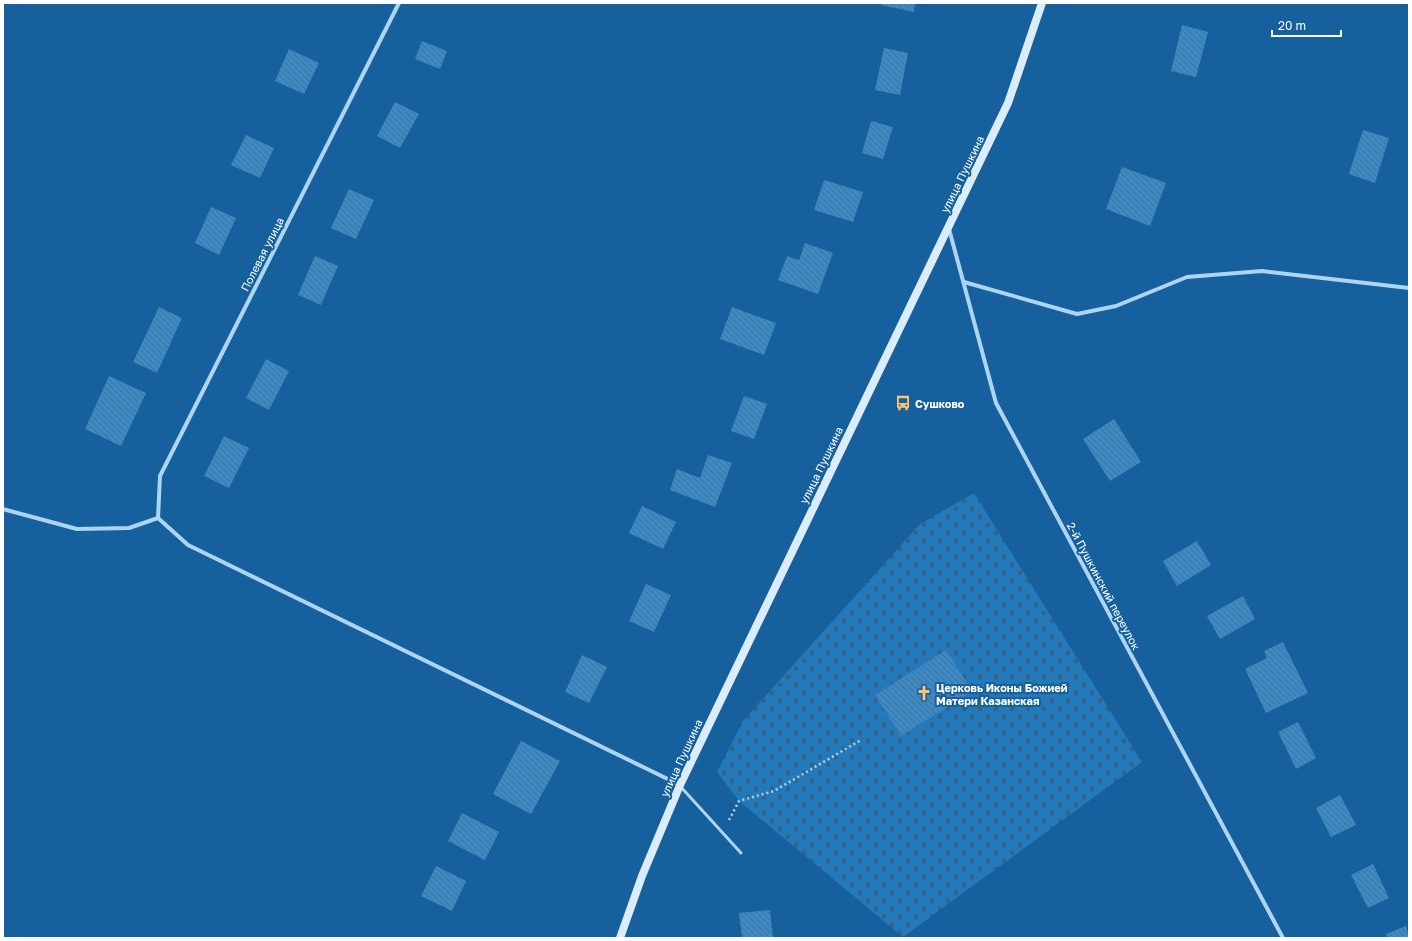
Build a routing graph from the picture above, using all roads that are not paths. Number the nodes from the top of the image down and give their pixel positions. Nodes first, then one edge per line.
1 (399, 3) edge
2 (1042, 3) edge
3 (948, 226) junction
4 (964, 282) junction
5 (1409, 288) edge
6 (3, 509) edge
7 (158, 518) junction
8 (680, 785) junction
9 (741, 853) dead end
10 (620, 938) edge
11 (1283, 938) edge

1 - 7 street, Полевая улица
2 - 3 main road, улица Пушкина
3 - 4 street, 2-й Пушкинский переулок
3 - 8 main road, улица Пушкина
4 - 5 street
4 - 11 street, 2-й Пушкинский переулок
6 - 7 street
7 - 8 street
8 - 9 lane
8 - 10 main road, улица Пушкина

